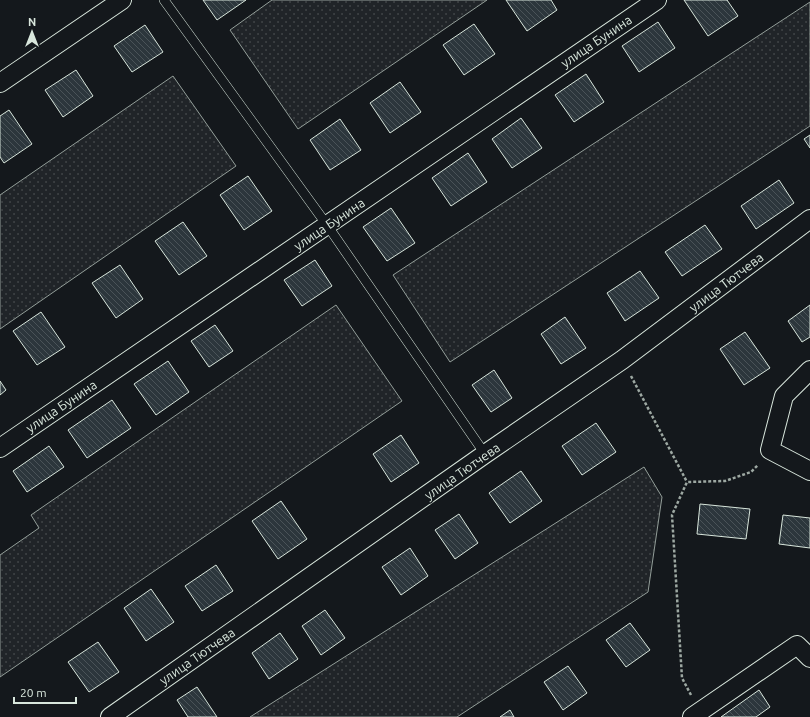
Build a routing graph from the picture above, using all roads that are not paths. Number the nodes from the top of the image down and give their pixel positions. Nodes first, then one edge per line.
1 (122, 0) edge
2 (164, 0) edge
3 (657, 0) edge
4 (0, 83) edge
5 (810, 219) edge
6 (327, 225) junction
7 (810, 370) edge
8 (0, 448) edge
9 (485, 454) junction
10 (810, 471) edge
11 (810, 658) edge
12 (696, 714) edge
13 (110, 717) edge

1 - 4 street
2 - 6 lane
3 - 6 street, улица Бунина
5 - 9 street, улица Тютчева
6 - 8 street, улица Бунина
6 - 9 lane
7 - 10 street
9 - 13 street, улица Тютчева
11 - 12 street

